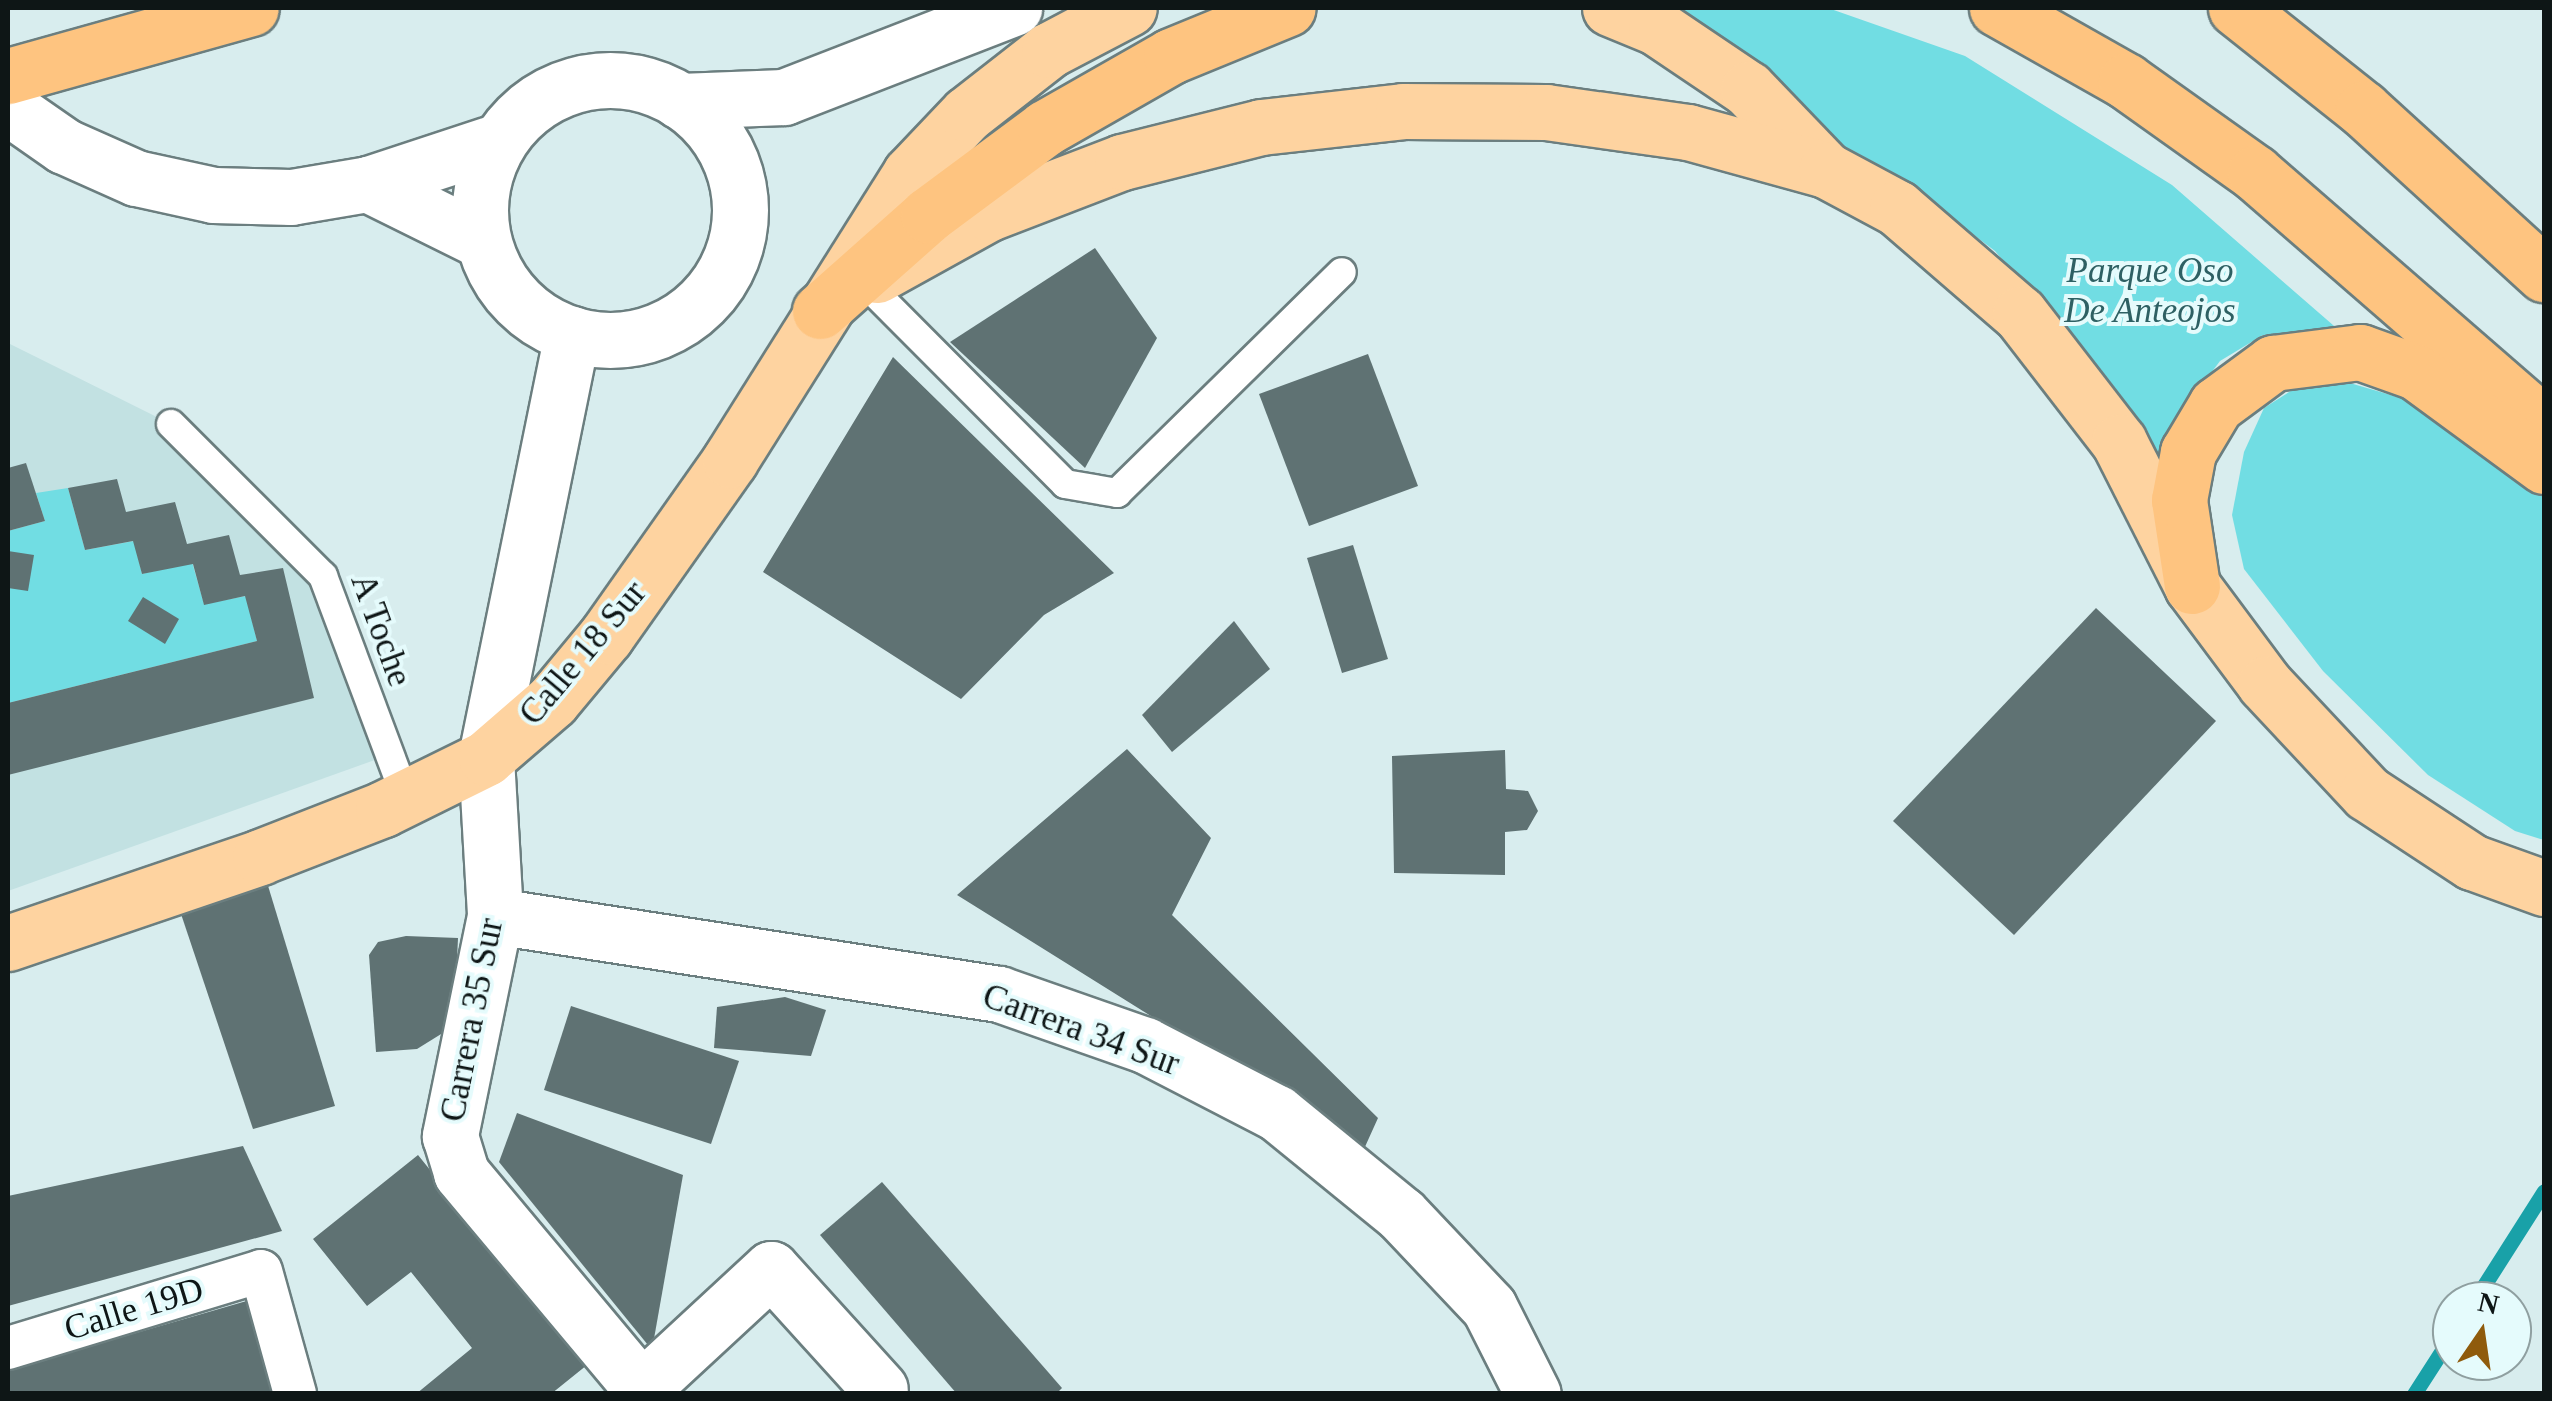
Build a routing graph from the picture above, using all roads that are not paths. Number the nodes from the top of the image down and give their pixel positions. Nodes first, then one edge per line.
1 (251, 8) edge
2 (1014, 8) edge
3 (1048, 8) edge
4 (1129, 8) edge
5 (1288, 8) edge
6 (1610, 8) edge
7 (1955, 8) edge
8 (1997, 8) edge
9 (2236, 8) edge
10 (2064, 43) junction
11 (8, 76) edge
12 (784, 97) junction
13 (680, 100) junction
14 (8, 108) edge
15 (967, 114) junction
16 (499, 141) junction
17 (1826, 170) junction
18 (368, 184) junction
19 (740, 192) junction
20 (483, 242) junction
21 (1342, 272) dead end
22 (2544, 274) edge
23 (842, 296) junction
24 (572, 334) junction
25 (172, 424) dead end
26 (2544, 424) edge
27 (2544, 466) edge
28 (2192, 586) junction
29 (486, 758) junction
30 (406, 798) junction
31 (2544, 888) edge
32 (495, 916) junction
33 (8, 943) edge
34 (8, 1348) edge
35 (880, 1389) dead end
36 (641, 1392) edge
37 (295, 1394) edge
38 (1532, 1394) edge

1 - 11 highway
2 - 12 street
3 - 15 street
4 - 15 main road, Calle 18 Sur
5 - 23 highway
6 - 17 main road
7 - 10 highway
8 - 10 highway
9 - 22 highway
10 - 26 highway
12 - 13 street
12 - 19 street
13 - 16 street
13 - 19 street
14 - 18 street
15 - 23 main road, Calle 18 Sur
16 - 18 street
16 - 20 street
17 - 23 main road
17 - 28 main road
18 - 20 street
19 - 24 street
20 - 24 street
21 - 23 lane
23 - 29 main road, Calle 18 Sur
24 - 29 street, Carrera 35 Sur
25 - 30 lane, A Toche
27 - 28 highway
28 - 31 main road
29 - 30 main road, Calle 18 Sur
29 - 32 street, Carrera 35 Sur
30 - 33 main road, Calle 18 Sur
32 - 36 street, Carrera 35 Sur
32 - 38 street, Carrera 34 Sur
34 - 37 street, Calle 19D
35 - 36 street

